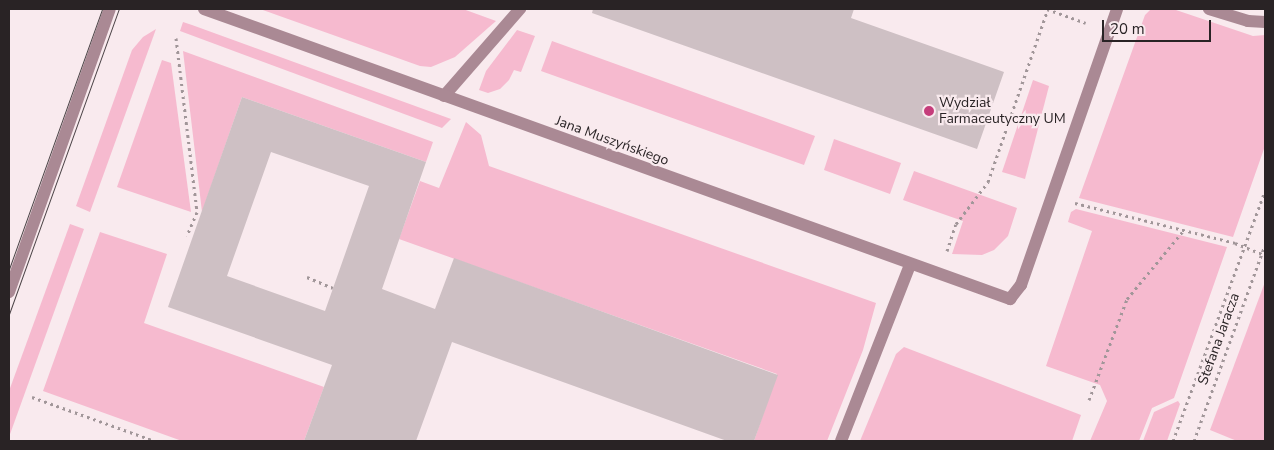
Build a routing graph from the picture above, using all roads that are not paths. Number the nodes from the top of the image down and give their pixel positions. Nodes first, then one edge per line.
1 (110, 9) edge
2 (204, 9) edge
3 (520, 9) edge
4 (1117, 9) edge
5 (1209, 9) edge
6 (1265, 22) edge
7 (444, 96) junction
8 (910, 265) junction
9 (9, 292) edge
10 (840, 441) edge

1 - 9 street
2 - 7 street, Jana Muszyńskiego
3 - 7 street
4 - 8 street, Jana Muszyńskiego
5 - 6 street
7 - 8 street, Jana Muszyńskiego
8 - 10 street

